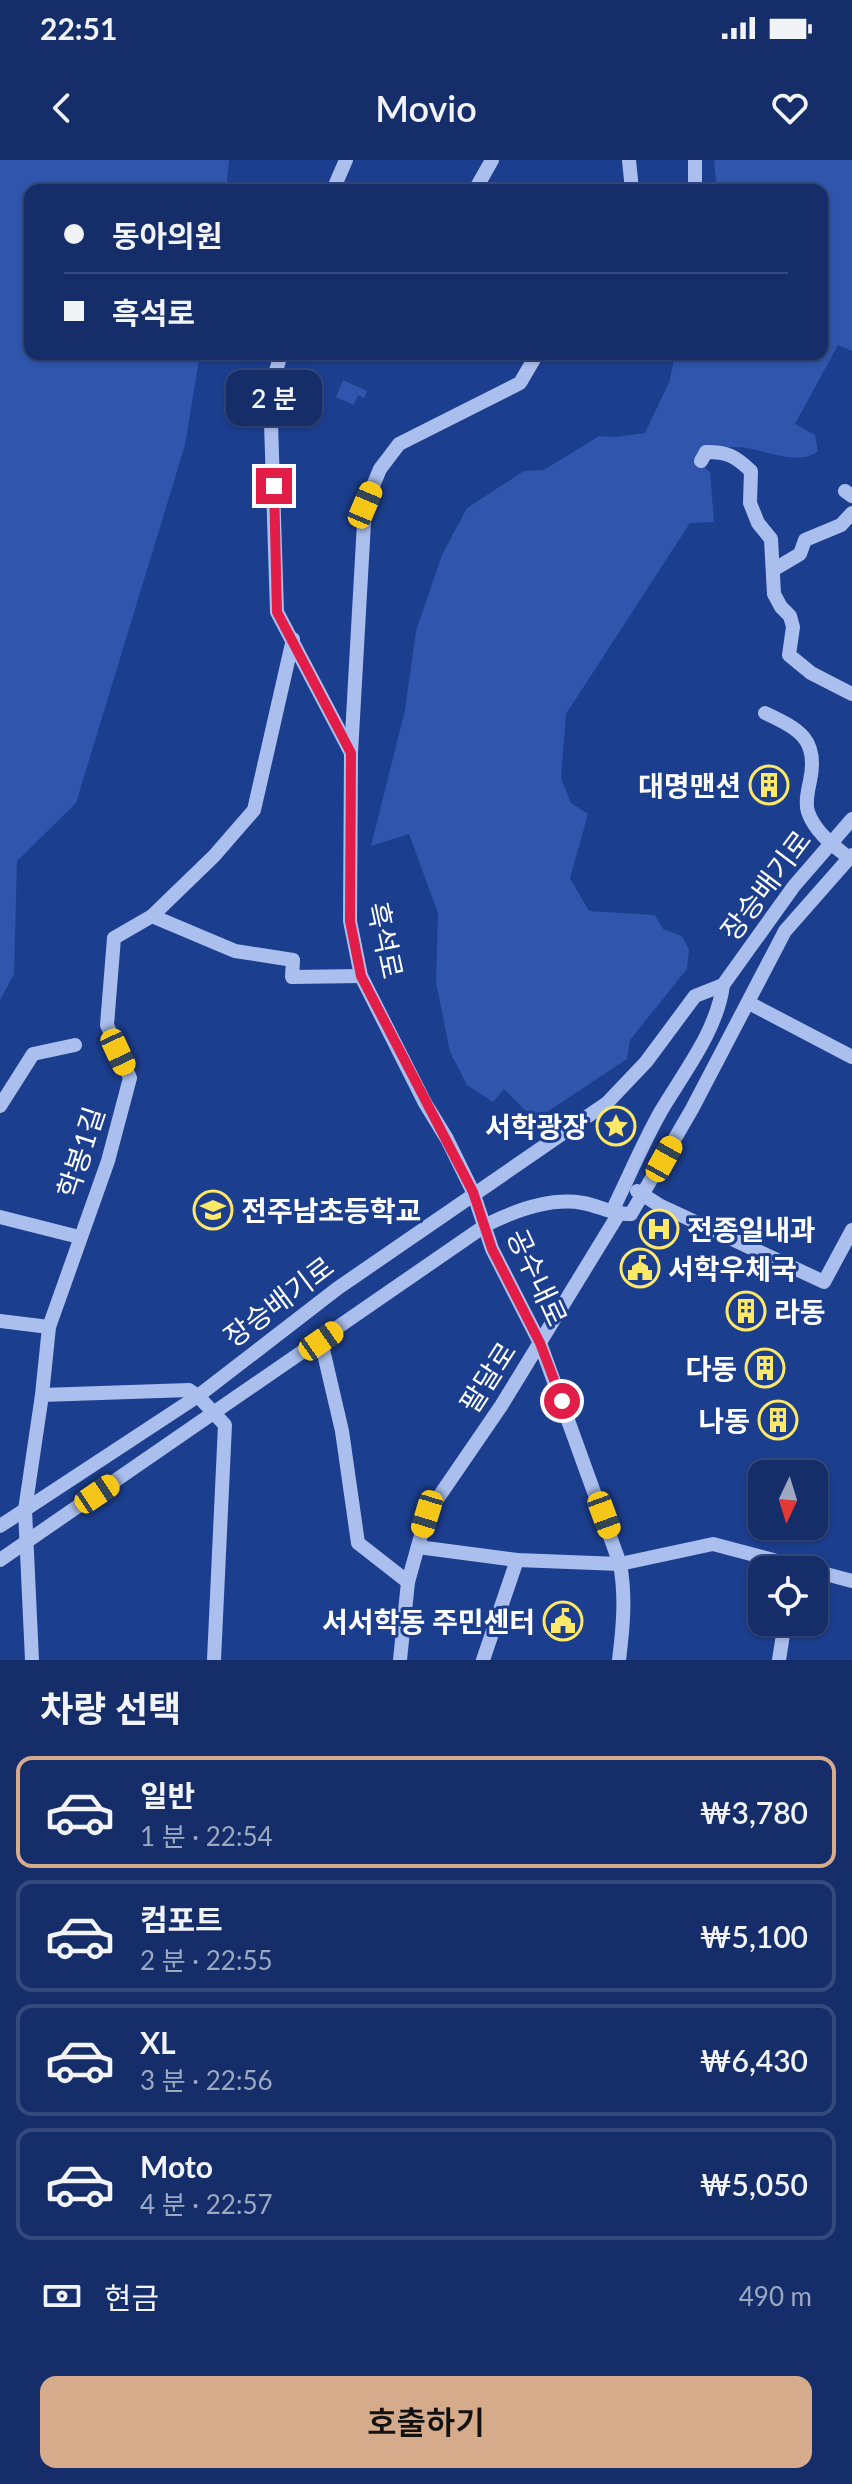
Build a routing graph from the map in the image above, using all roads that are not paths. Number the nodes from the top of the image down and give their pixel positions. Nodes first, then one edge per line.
1 (346, 160) edge
2 (492, 160) edge
3 (629, 160) edge
4 (695, 160) edge
5 (336, 184) edge
6 (478, 184) edge
7 (631, 184) edge
8 (695, 184) edge
9 (279, 360) edge
10 (533, 360) edge
11 (701, 461) dead end
12 (852, 513) edge
13 (773, 570) junction
14 (293, 639) junction
15 (852, 694) edge
16 (765, 713) dead end
17 (351, 753) junction
18 (852, 819) edge
19 (829, 842) junction
20 (850, 857) edge
21 (152, 916) junction
22 (361, 976) junction
23 (723, 985) junction
24 (749, 1003) junction
25 (75, 1045) dead end
26 (698, 1052) joint
27 (852, 1057) edge
28 (0, 1106) edge
29 (624, 1185) junction
30 (473, 1192) junction
31 (643, 1194) junction
32 (618, 1215) junction
33 (0, 1217) edge
34 (486, 1225) junction
35 (852, 1230) edge
36 (79, 1237) junction
37 (0, 1321) edge
38 (49, 1327) junction
39 (321, 1341) junction
40 (540, 1343) junction
41 (42, 1395) junction
42 (198, 1396) junction
43 (215, 1414) junction
44 (25, 1510) junction
45 (0, 1526) edge
46 (27, 1542) junction
47 (418, 1547) junction
48 (755, 1556) edge
49 (0, 1560) edge
50 (517, 1560) junction
51 (620, 1564) junction
52 (828, 1575) edge
53 (852, 1581) edge
54 (408, 1582) junction
55 (783, 1636) edge
56 (32, 1660) edge
57 (214, 1660) edge
58 (400, 1660) edge
59 (483, 1660) edge
60 (619, 1660) edge
61 (779, 1660) edge

1 - 5 street
2 - 6 street
3 - 7 street
4 - 8 street
9 - 14 street
10 - 17 street, 흑석로
11 - 13 street
12 - 13 street
13 - 15 street
14 - 17 street
14 - 21 street, 학봉1길
16 - 19 street
17 - 22 street, 흑석로
18 - 19 street, 장승배기로
19 - 20 street
19 - 23 street, 장승배기로
20 - 24 street, 장승배기로
21 - 22 street
21 - 36 street, 학봉1길
22 - 30 street, 흑석로
23 - 26 street, 장승배기로
23 - 30 street, 장승배기로
24 - 27 street
24 - 31 street, 장승배기로
25 - 28 street
26 - 29 street, 팔달로
29 - 31 street
29 - 32 street, 팔달로
30 - 34 street, 공수내로
30 - 42 street, 장승배기로
31 - 32 street, 장승배기로
31 - 35 street
32 - 34 street
32 - 40 street, 팔달로
33 - 36 street
34 - 39 street
34 - 40 street, 공수내로
36 - 38 street, 학봉1길
37 - 38 street
38 - 41 street, 학봉1길
39 - 43 street
39 - 54 street
40 - 47 street, 팔달로
40 - 51 street, 공수내로
41 - 42 street
41 - 44 street, 학봉1길
42 - 43 street
42 - 44 street, 장승배기로
43 - 46 street
43 - 57 street
44 - 45 street, 장승배기로
44 - 46 street, 학봉1길
46 - 49 street
46 - 56 street, 학봉1길
47 - 50 street
47 - 54 street, 팔달로
48 - 51 street
50 - 51 street
50 - 59 street
51 - 60 street, 공수내로
52 - 53 street
54 - 58 street, 팔달로
55 - 61 street

